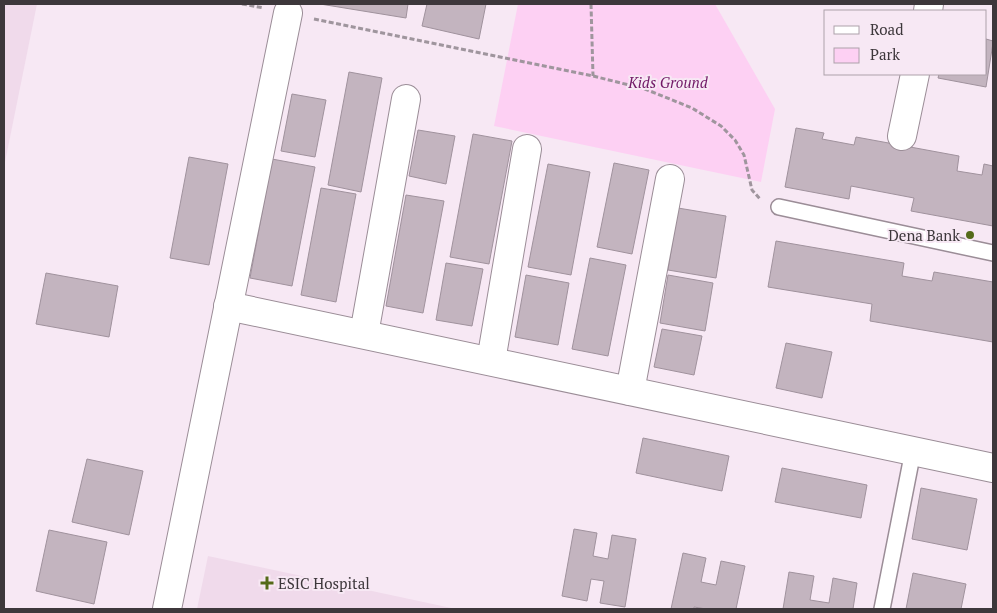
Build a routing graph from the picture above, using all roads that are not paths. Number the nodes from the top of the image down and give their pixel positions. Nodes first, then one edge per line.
1 (288, 13) road end
2 (915, 75) edge
3 (406, 99) dead end
4 (902, 136) dead end
5 (527, 148) dead end
6 (670, 179) dead end
7 (778, 207) road end
8 (993, 253) edge
9 (228, 306) junction
10 (364, 334) junction
11 (491, 361) junction
12 (630, 391) junction
13 (913, 452) junction
14 (993, 468) edge
15 (166, 609) edge
16 (882, 609) edge

1 - 9 street
2 - 4 street
3 - 10 street
5 - 11 street
6 - 12 street
7 - 8 lane
9 - 10 street
9 - 15 street
10 - 11 street
11 - 12 street
12 - 13 street
13 - 14 street
13 - 16 lane

